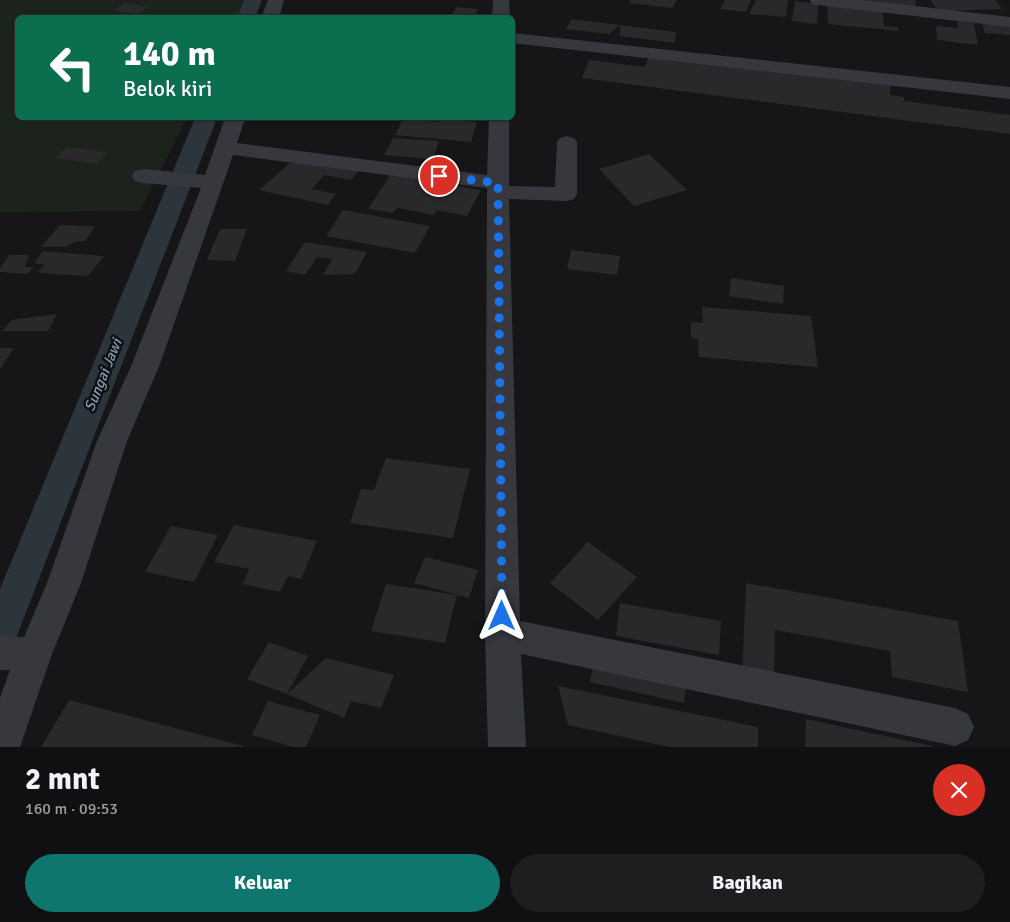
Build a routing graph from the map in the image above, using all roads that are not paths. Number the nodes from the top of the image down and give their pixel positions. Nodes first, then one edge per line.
1 (276, 0) edge
2 (501, 0) edge
3 (818, 0) edge
4 (271, 15) edge
5 (501, 15) edge
6 (1010, 22) edge
7 (515, 38) edge
8 (1010, 93) edge
9 (234, 120) edge
10 (499, 120) edge
11 (567, 142) dead end
12 (225, 148) junction
13 (152, 177) dead end
14 (206, 181) junction
15 (497, 188) junction
16 (502, 634) junction
17 (17, 653) edge
18 (956, 727) dead end
19 (1, 747) edge
20 (507, 747) edge

1 - 4 street
2 - 5 street
3 - 6 street
7 - 8 street
9 - 12 street
10 - 15 street
11 - 15 street
12 - 14 street
12 - 15 street
13 - 14 street
14 - 17 street
15 - 16 street
16 - 18 street
16 - 20 street
17 - 19 street

